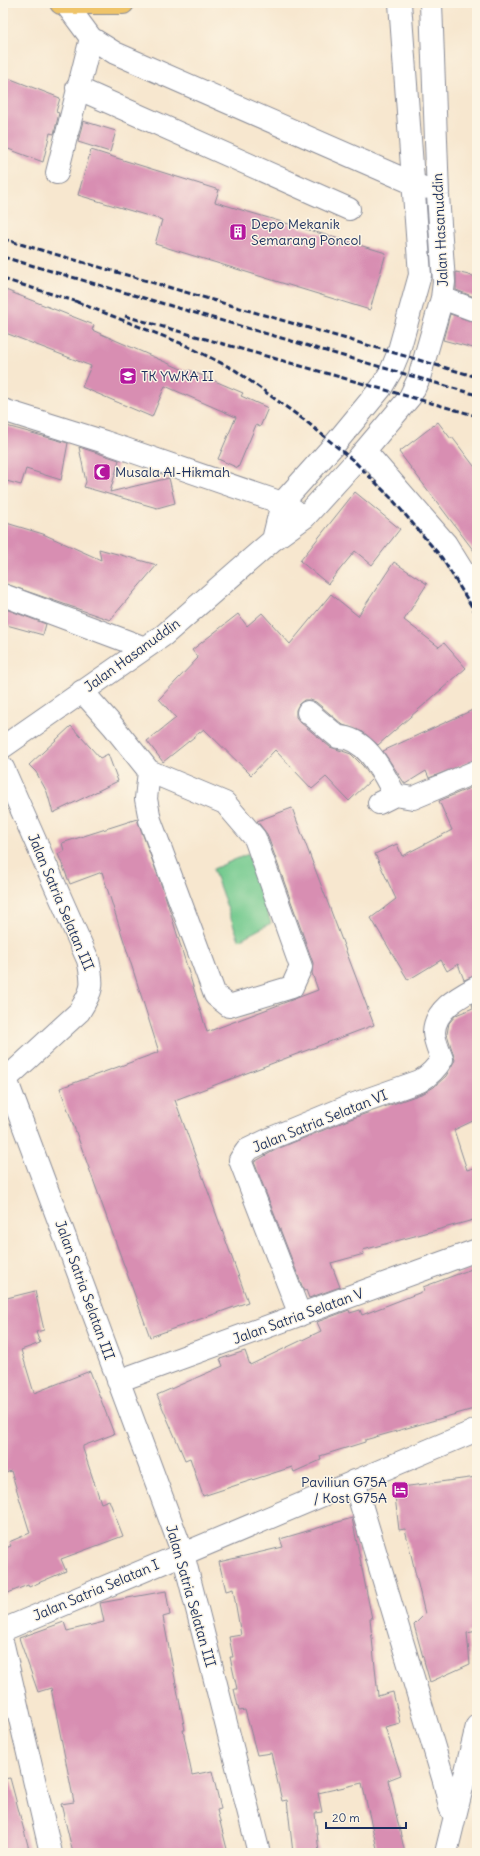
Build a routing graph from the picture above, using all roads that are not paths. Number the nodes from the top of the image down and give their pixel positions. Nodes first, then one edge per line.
1 (64, 3) edge
2 (123, 3) edge
3 (400, 3) edge
4 (430, 3) edge
5 (91, 38) junction
6 (77, 88) junction
7 (57, 173) dead end
8 (414, 183) junction
9 (438, 195) junction
10 (349, 209) dead end
11 (442, 298) junction
12 (477, 311) edge
13 (3, 410) edge
14 (365, 451) junction
15 (282, 503) junction
16 (305, 517) junction
17 (273, 540) junction
18 (477, 594) edge
19 (3, 595) edge
20 (145, 648) junction
21 (82, 691) junction
22 (308, 712) dead end
23 (3, 747) edge
24 (3, 768) edge
25 (149, 771) junction
26 (477, 771) edge
27 (477, 987) edge
28 (5, 1081) edge
29 (477, 1250) edge
30 (300, 1315) junction
31 (118, 1381) junction
32 (477, 1430) edge
33 (354, 1482) junction
34 (182, 1554) junction
35 (3, 1630) edge
36 (3, 1644) edge
37 (477, 1726) edge
38 (454, 1815) junction
39 (51, 1853) edge
40 (259, 1853) edge
41 (446, 1853) edge

1 - 2 main road
1 - 5 street
3 - 8 street, Jalan Hasanuddin
4 - 9 street, Jalan Hasanuddin
5 - 6 street
5 - 8 street
6 - 7 street
6 - 10 street
8 - 9 street
8 - 15 street, Jalan Hasanuddin
9 - 11 street, Jalan Hasanuddin
11 - 12 street
11 - 14 street, Jalan Hasanuddin
13 - 15 street
14 - 16 street, Jalan Hasanuddin
14 - 18 street
15 - 16 street
15 - 17 street, Jalan Hasanuddin
16 - 17 street, Jalan Hasanuddin
17 - 20 street, Jalan Hasanuddin
19 - 20 street
20 - 21 street, Jalan Hasanuddin
21 - 23 street, Jalan Hasanuddin
21 - 25 street
22 - 26 street
24 - 28 street, Jalan Satria Selatan III
25 - 25 street
27 - 30 street, Jalan Satria Selatan VI
28 - 31 street, Jalan Satria Selatan III
29 - 30 street, Jalan Satria Selatan V
30 - 31 street, Jalan Satria Selatan V
31 - 34 street, Jalan Satria Selatan III
32 - 33 street, Jalan Satria Selatan I
33 - 34 street, Jalan Satria Selatan I
33 - 38 street
34 - 35 street, Jalan Satria Selatan I
34 - 40 street, Jalan Satria Selatan III
36 - 39 street
37 - 38 street
38 - 41 street

